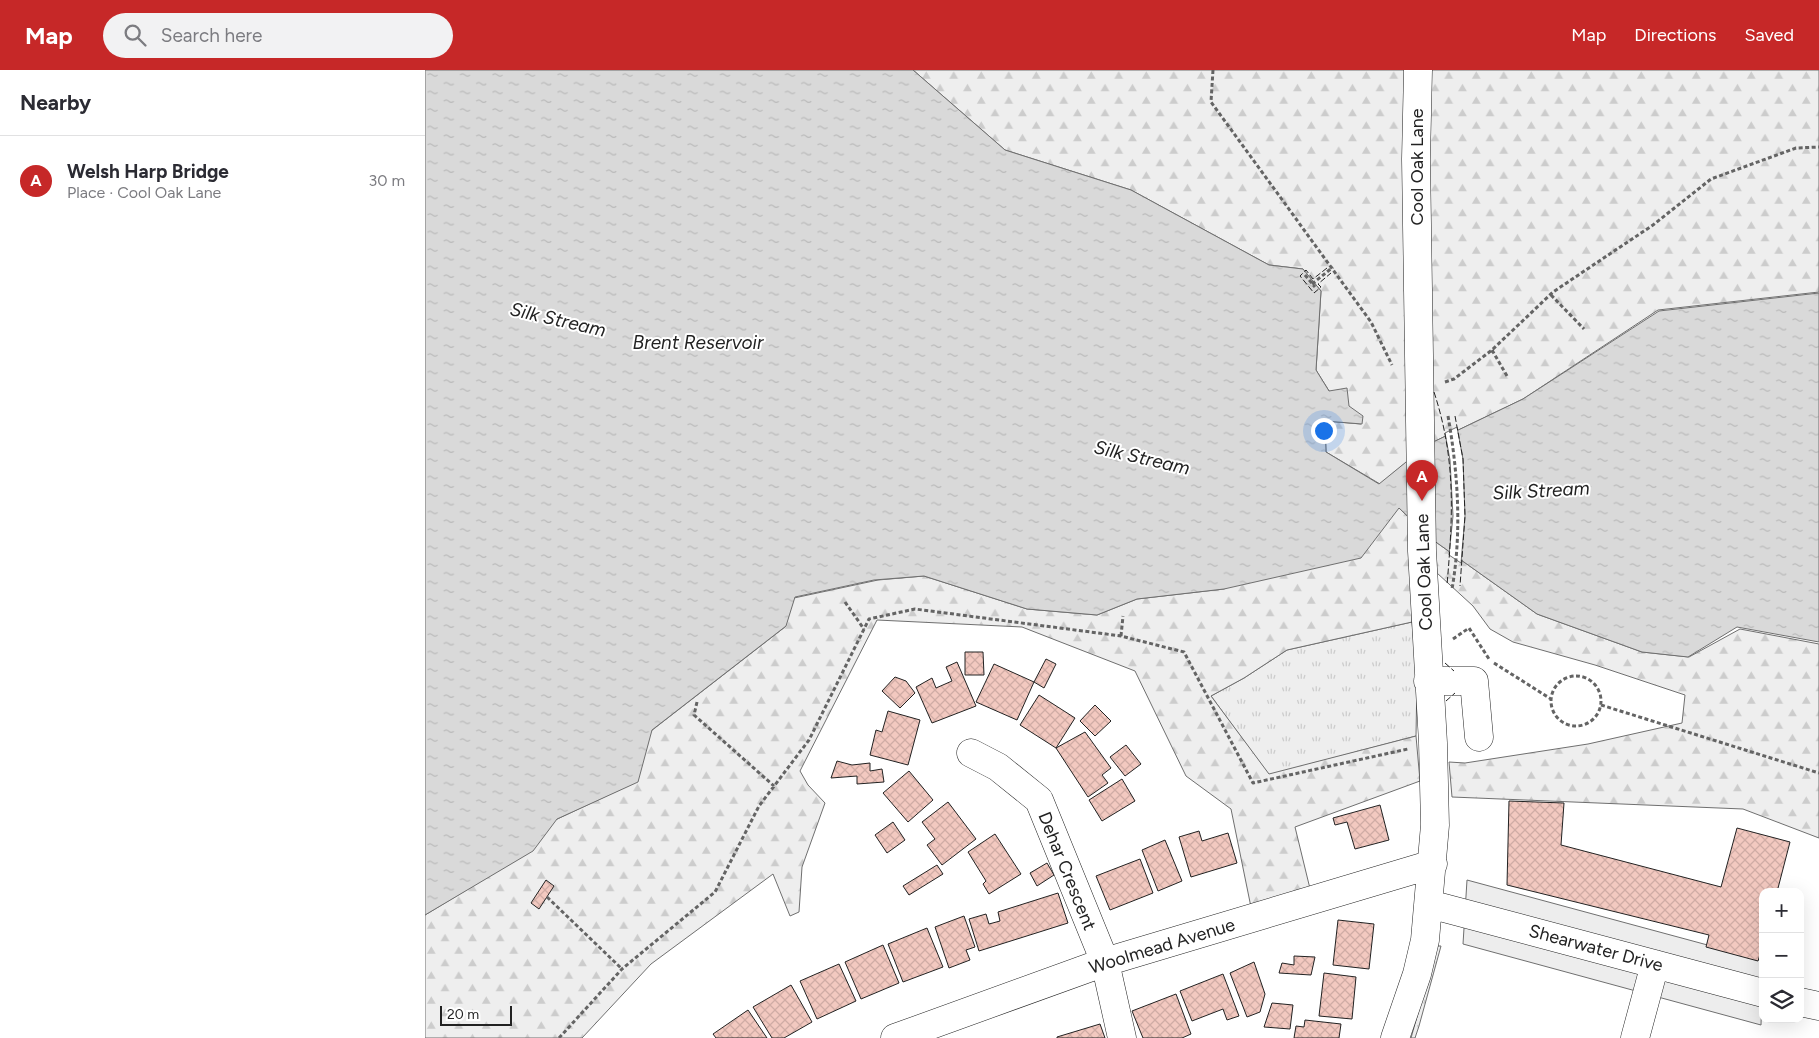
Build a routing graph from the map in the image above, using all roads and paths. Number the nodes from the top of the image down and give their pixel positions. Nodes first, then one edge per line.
1 (1213, 70) edge
2 (1418, 70) edge
3 (1819, 147) edge
4 (1333, 267) junction
5 (1305, 275) dead end
6 (1551, 295) junction
7 (1584, 329) dead end
8 (1492, 350) junction
9 (1394, 369) dead end
10 (1507, 376) dead end
11 (1441, 384) dead end
12 (1448, 417) dead end
13 (1452, 585) dead end
14 (845, 602) dead end
15 (1123, 616) dead end
16 (864, 629) junction
17 (1121, 636) junction
18 (1448, 642) dead end
19 (1428, 681) junction
20 (1551, 698) junction
21 (697, 702) dead end
22 (1601, 705) junction
23 (1479, 737) dead end
24 (1433, 744) junction
25 (971, 753) dead end
26 (1819, 773) edge
27 (775, 786) junction
28 (1433, 864) junction
29 (547, 897) dead end
30 (1429, 904) junction
31 (1105, 962) junction
32 (1655, 964) junction
33 (623, 969) junction
34 (1759, 992) edge
35 (1804, 1003) edge
36 (1819, 1006) edge
37 (559, 1038) edge
38 (895, 1038) edge
39 (1122, 1038) edge
40 (1395, 1038) edge
41 (1635, 1038) edge

1 - 4 path
2 - 19 street, Cool Oak Lane
3 - 6 path
4 - 5 path
4 - 9 path
6 - 7 path
6 - 8 path
8 - 10 path
8 - 11 path
12 - 13 path
14 - 16 path
15 - 17 path
16 - 17 path
16 - 27 path
17 - 24 path
18 - 20 path
19 - 23 street
19 - 24 street, Cool Oak Lane
20 - 22 path
20 - 22 path
21 - 27 path
22 - 26 path
24 - 28 street, Cool Oak Lane
25 - 31 street, Dehar Crescent
27 - 33 path
28 - 30 street, Cool Oak Lane
28 - 31 street, Woolmead Avenue
29 - 33 path
30 - 32 street, Shearwater Drive
30 - 40 street, Cool Oak Lane
31 - 38 street, Woolmead Avenue
31 - 39 street, Dehar Crescent
32 - 34 street, Shearwater Drive
32 - 41 street
33 - 37 path
35 - 36 street

